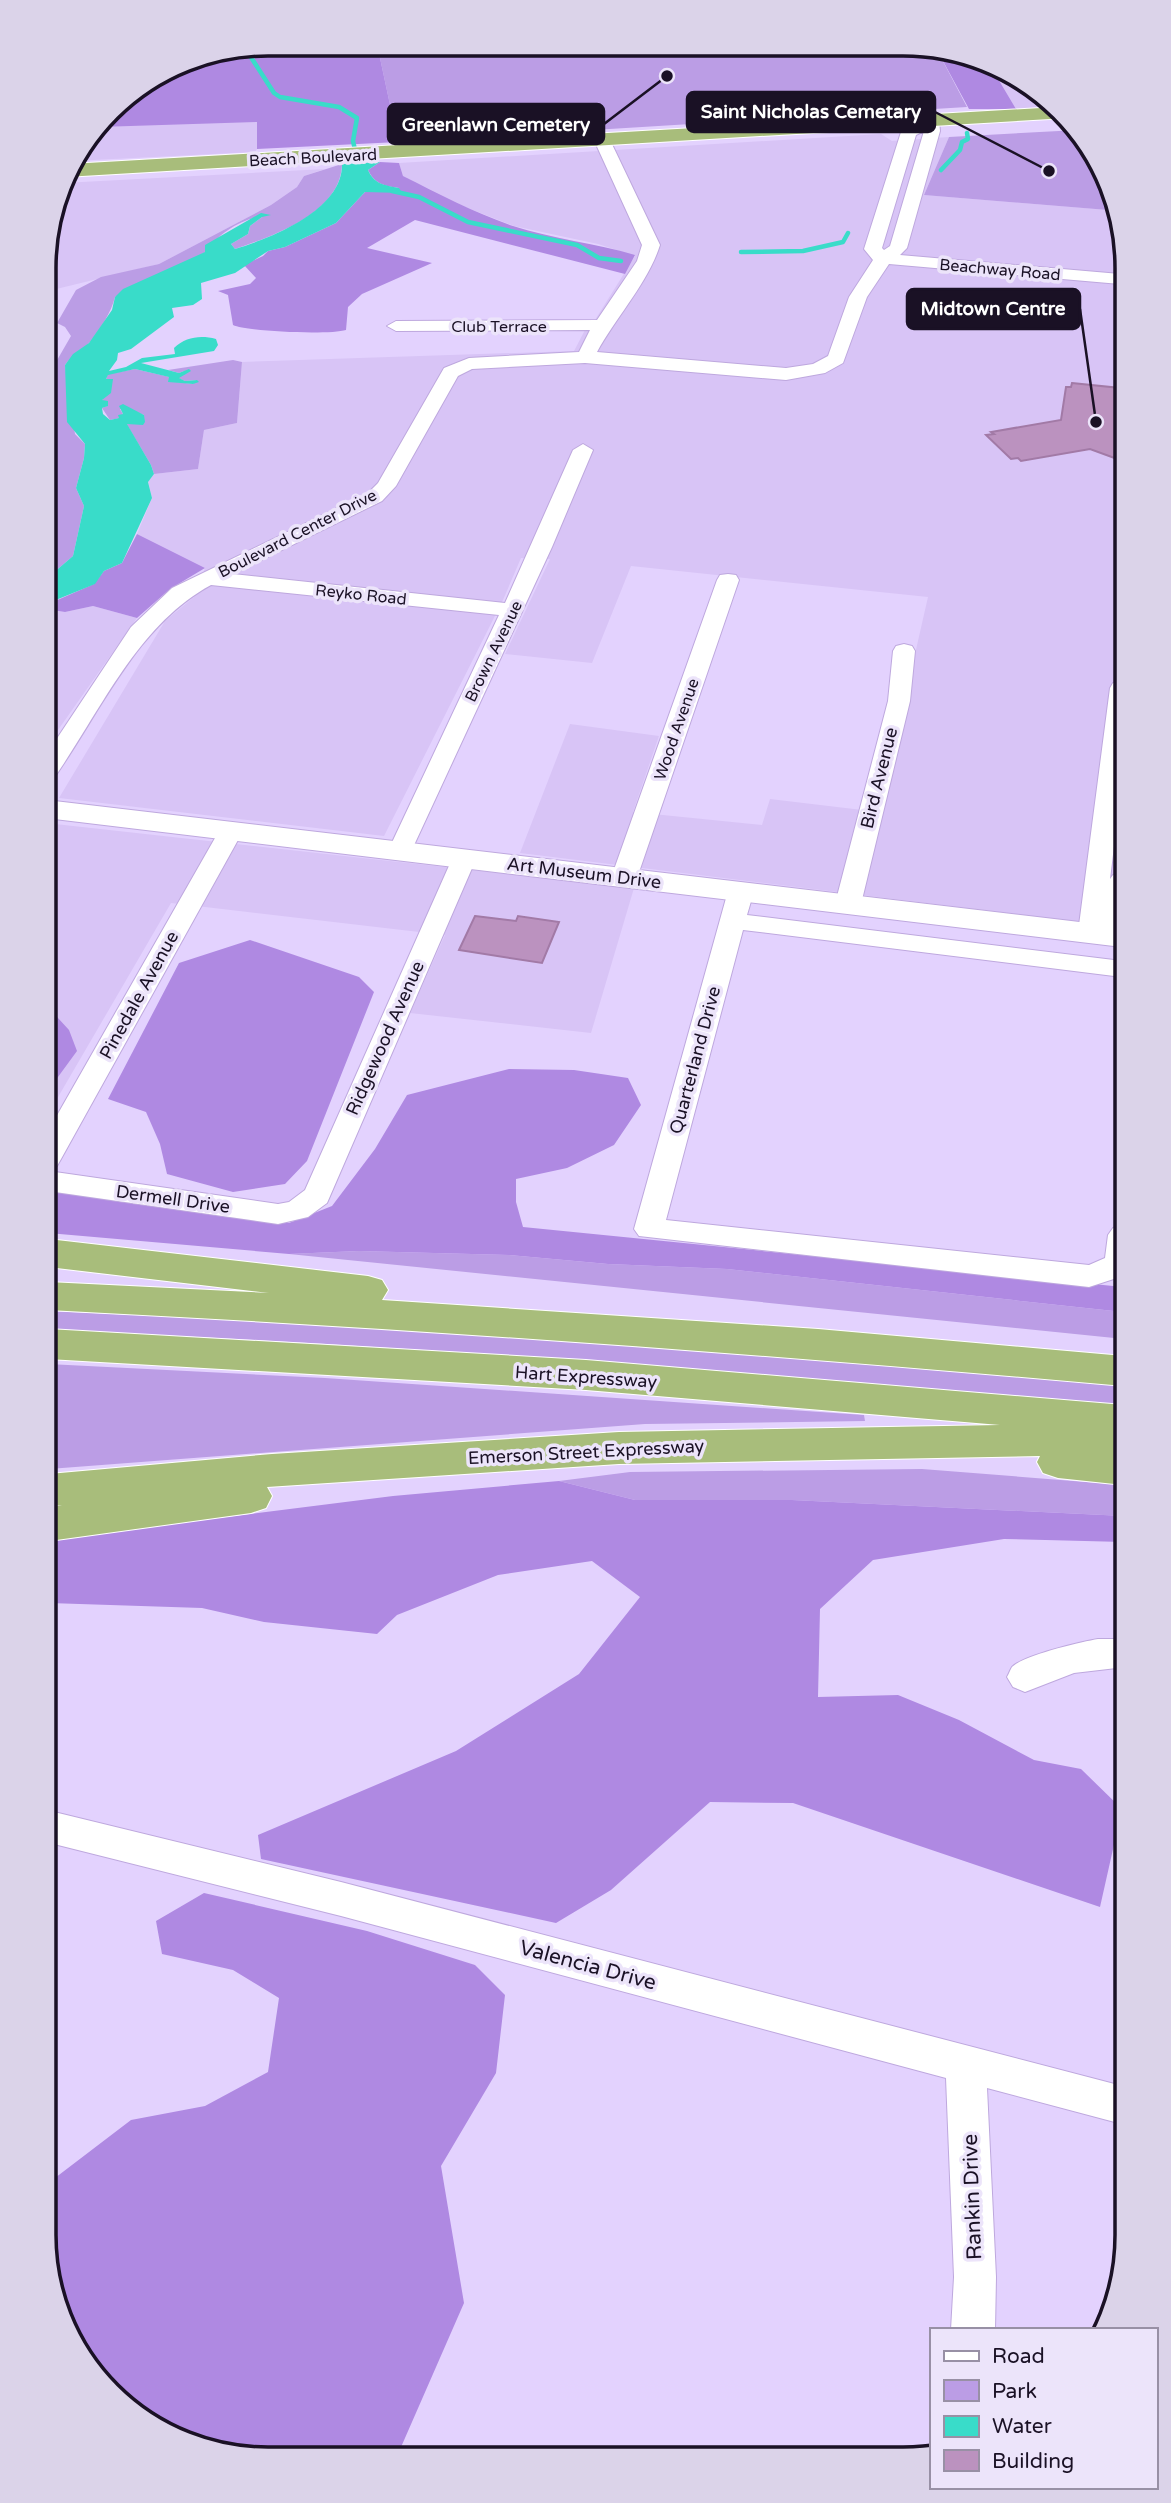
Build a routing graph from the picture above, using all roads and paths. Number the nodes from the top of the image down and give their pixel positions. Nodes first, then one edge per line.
1 (1048, 114) edge
2 (931, 121) junction
3 (602, 140) junction
4 (81, 169) edge
5 (881, 258) junction
6 (1115, 279) edge
7 (602, 325) junction
8 (396, 327) dead end
9 (585, 357) junction
10 (583, 450) dead end
11 (208, 578) junction
12 (727, 580) dead end
13 (513, 610) junction
14 (904, 651) dead end
15 (56, 759) edge
16 (56, 810) edge
17 (1115, 823) edge
18 (231, 831) junction
19 (400, 851) junction
20 (464, 859) junction
21 (624, 878) junction
22 (848, 904) junction
23 (737, 906) junction
24 (1115, 913) edge
25 (1110, 936) edge
26 (1115, 968) edge
27 (56, 1143) edge
28 (56, 1182) edge
29 (298, 1210) joint
30 (56, 1254) edge
31 (1115, 1268) edge
32 (56, 1296) edge
33 (56, 1344) edge
34 (818, 1344) junction
35 (1115, 1370) edge
36 (1115, 1420) edge
37 (1115, 1443) edge
38 (776, 1446) junction
39 (549, 1452) junction
40 (1115, 1468) edge
41 (56, 1489) edge
42 (56, 1523) edge
43 (1115, 1653) edge
44 (1026, 1676) dead end
45 (56, 1828) edge
46 (966, 2065) junction
47 (1115, 2103) edge
48 (973, 2328) edge

1 - 2 highway, Beach Boulevard
2 - 3 highway, Beach Boulevard
2 - 5 street, Boulevard Center Drive
2 - 5 street
3 - 4 highway, Beach Boulevard
3 - 7 street
5 - 6 street, Beachway Road
5 - 9 street, Boulevard Center Drive
7 - 8 street, Club Terrace
7 - 9 street
9 - 11 street, Boulevard Center Drive
10 - 13 street, Brown Avenue
11 - 13 street, Reyko Road
11 - 15 street, Boulevard Center Drive
12 - 21 street, Wood Avenue
13 - 19 street, Brown Avenue
14 - 22 street, Bird Avenue
16 - 18 street, Art Museum Drive
17 - 25 street
18 - 19 street, Art Museum Drive
18 - 27 street, Pinedale Avenue
19 - 20 street, Art Museum Drive
20 - 21 street, Art Museum Drive
20 - 29 street, Ridgewood Avenue
21 - 23 street, Art Museum Drive
22 - 23 street, Art Museum Drive
22 - 25 street, Art Museum Drive
23 - 26 street
23 - 31 street, Quarterland Drive
24 - 25 street
28 - 29 street, Dermell Drive
30 - 34 highway
32 - 34 highway
33 - 36 highway, Hart Expressway
34 - 35 highway
37 - 38 highway, Emerson Street Expressway
38 - 39 highway, Emerson Street Expressway
38 - 40 highway
39 - 41 highway, Emerson Street Expressway
39 - 42 highway
43 - 44 street
45 - 46 street, Valencia Drive
46 - 47 street, Valencia Drive
46 - 48 street, Rankin Drive

